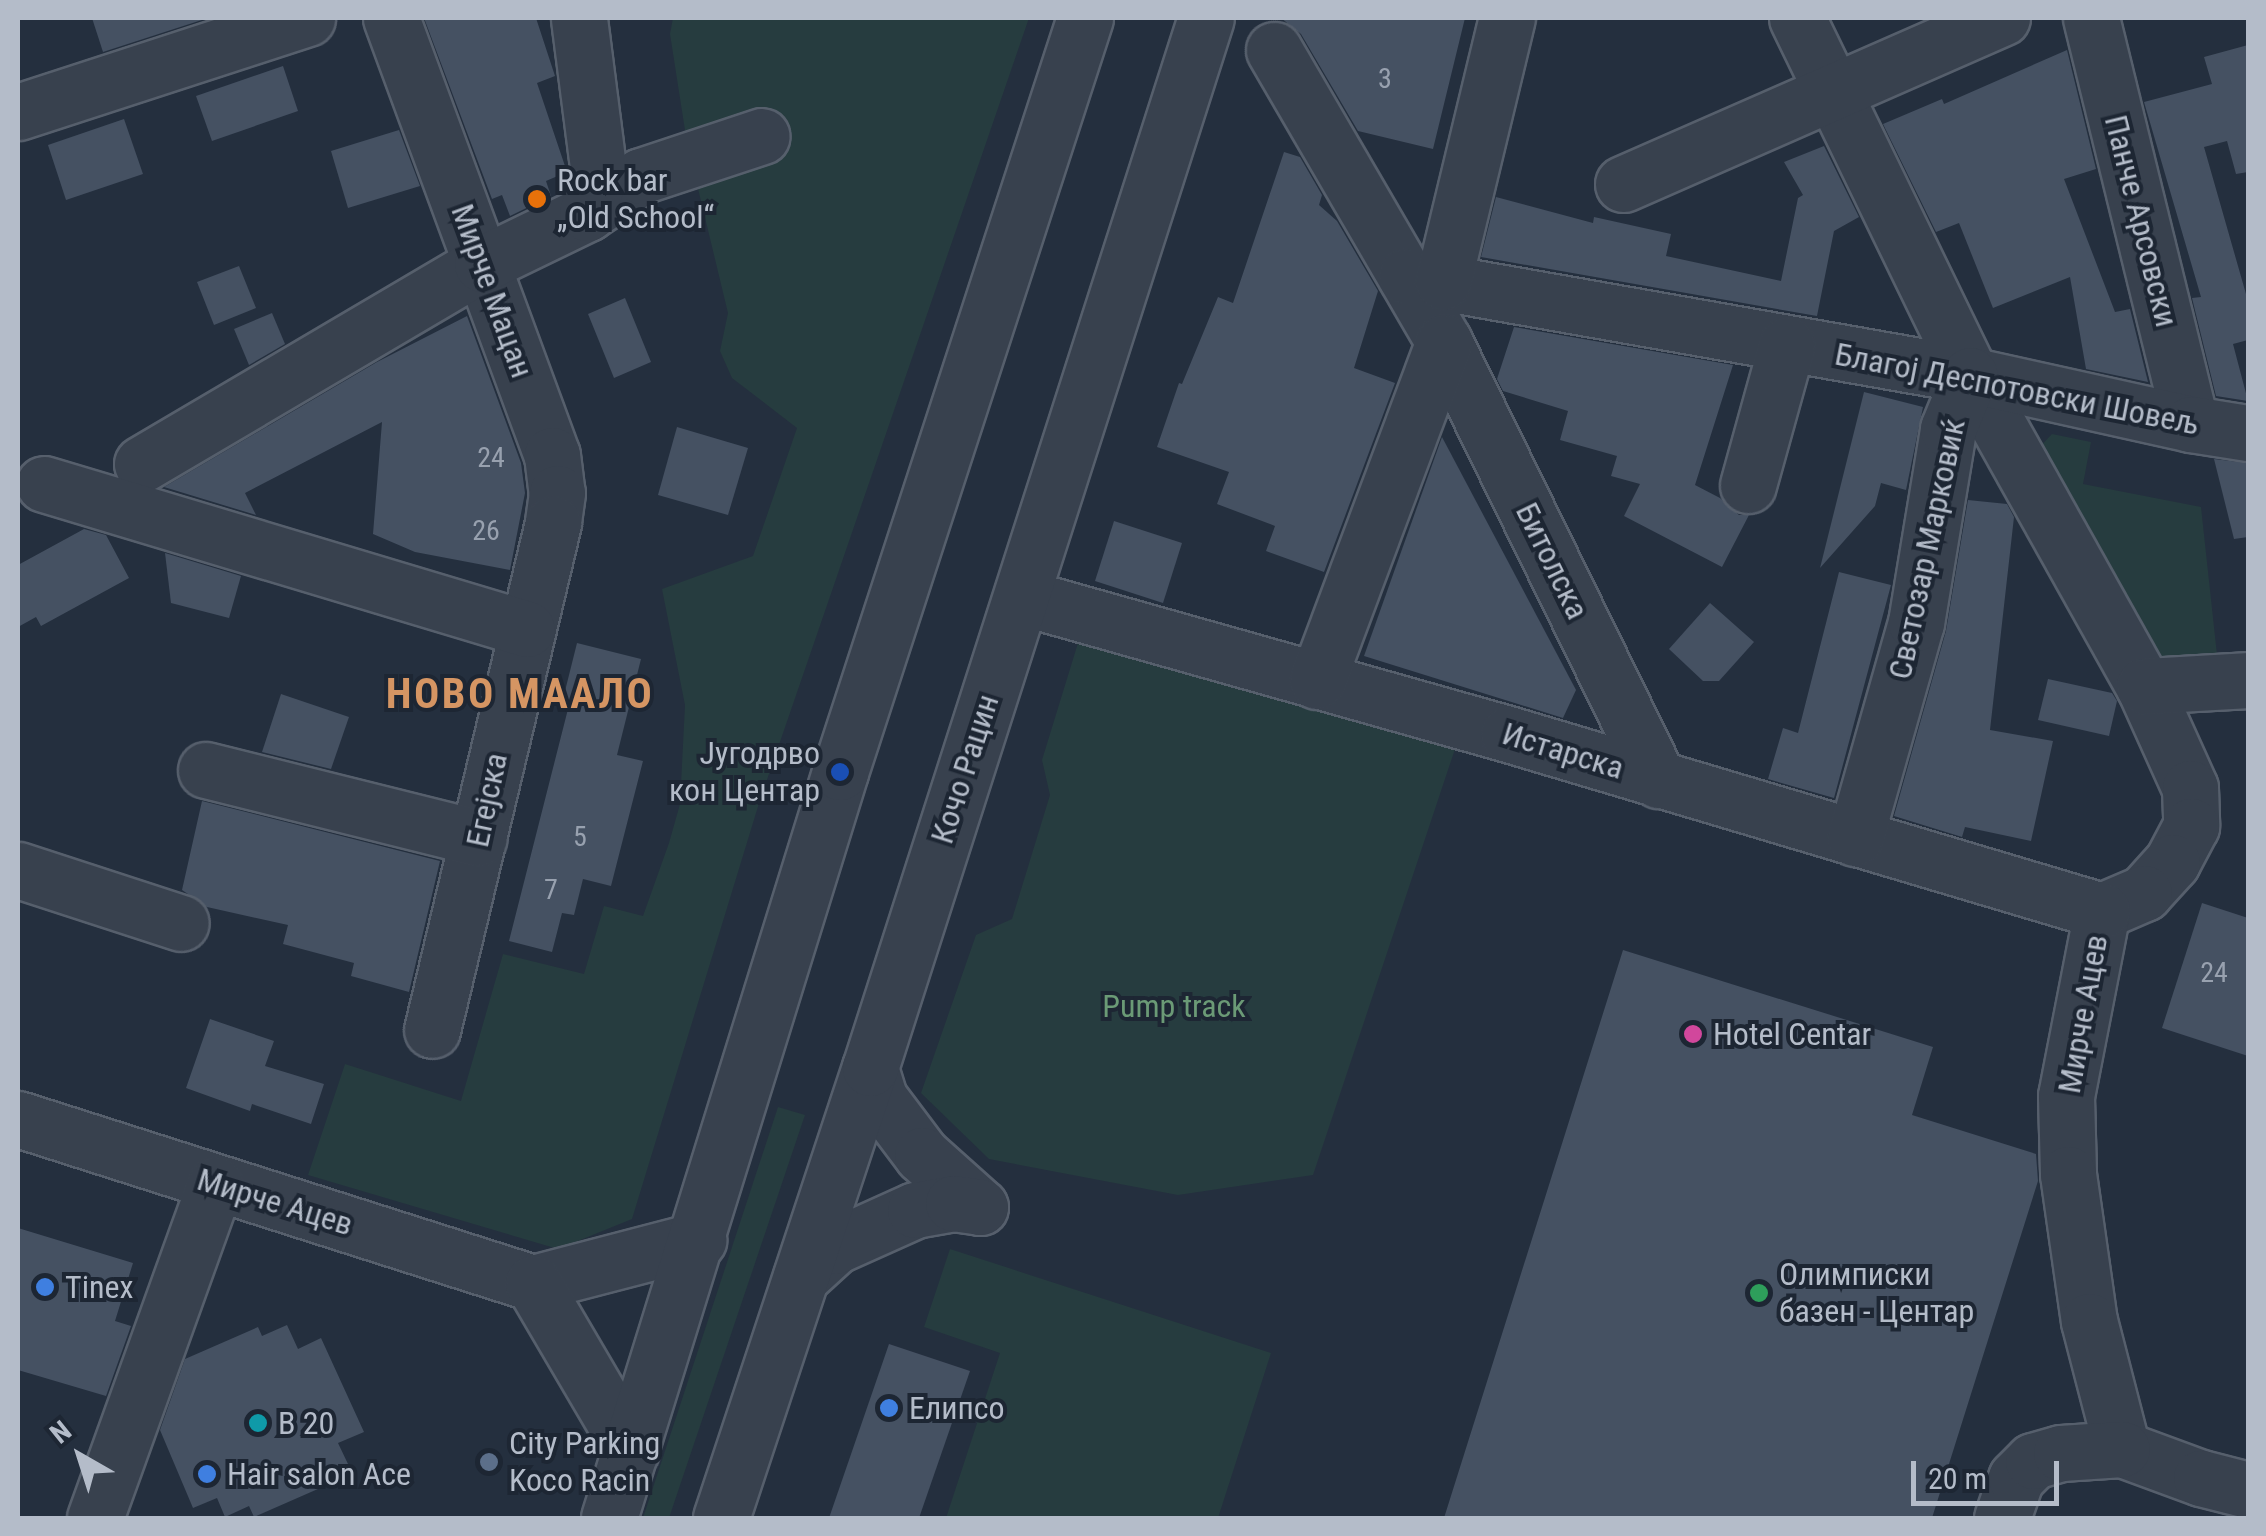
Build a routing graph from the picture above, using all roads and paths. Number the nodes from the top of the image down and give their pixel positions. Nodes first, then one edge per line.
1 (307, 18) edge
2 (391, 18) edge
3 (579, 18) edge
4 (1084, 18) edge
5 (1206, 18) edge
6 (1507, 18) edge
7 (1797, 18) edge
8 (2002, 18) edge
9 (2091, 18) edge
10 (1274, 50) dead end
11 (1835, 93) junction
12 (18, 112) edge
13 (762, 136) dead end
14 (1623, 184) dead end
15 (587, 213) junction
16 (482, 264) junction
17 (1425, 279) junction
18 (1444, 342) junction
19 (1786, 344) junction
20 (1970, 376) junction
21 (2191, 424) junction
22 (2248, 432) edge
23 (142, 464) dead end
24 (44, 484) dead end
25 (1748, 485) dead end
26 (542, 570) joint
27 (1022, 597) junction
28 (527, 628) junction
29 (2248, 680) edge
30 (1317, 681) junction
31 (2144, 686) junction
32 (206, 770) dead end
33 (1659, 780) junction
34 (480, 838) junction
35 (1855, 838) junction
36 (18, 870) edge
37 (2102, 911) junction
38 (180, 923) dead end
39 (432, 1030) dead end
40 (870, 1068) junction
41 (18, 1119) edge
42 (214, 1184) junction
43 (698, 1240) junction
44 (801, 1277) junction
45 (533, 1283) junction
46 (2122, 1449) junction
47 (630, 1450) junction
48 (2248, 1490) edge
49 (95, 1518) edge
50 (609, 1518) edge
51 (721, 1518) edge
52 (2002, 1518) edge

1 - 12 street
2 - 16 street, Мирче Мацан
3 - 15 street
4 - 43 street
5 - 27 street, Кочо Рацин
6 - 17 street
7 - 11 street, Светозар Марковиќ
8 - 11 street
9 - 21 street, Панче Арсовски
10 - 17 street, Битолска
11 - 14 street
11 - 20 street, Светозар Марковиќ
13 - 15 street
15 - 16 street
16 - 23 street
16 - 26 street, Мирче Мацан
17 - 18 street, Битолска
17 - 19 street, Благој Деспотовски Шовељ
18 - 30 street
18 - 33 street, Битолска
19 - 20 street, Благој Деспотовски Шовељ
19 - 25 street
20 - 21 street, Благој Деспотовски Шовељ
20 - 31 street, Светозар Марковиќ
20 - 35 street, Светозар Марковиќ
21 - 22 street, Благој Деспотовски Шовељ
24 - 28 street
26 - 28 street, Егејска
27 - 30 street, Истарска
27 - 40 street, Кочо Рацин
28 - 34 street, Егејска
29 - 31 street
30 - 33 street, Истарска
31 - 37 street, Мирче Ацев
32 - 34 street
33 - 35 street, Истарска
34 - 39 street, Егејска
35 - 37 street, Истарска
36 - 38 street
37 - 46 street, Мирче Ацев
40 - 44 street, Кочо Рацин
40 - 44 street
41 - 42 street, Мирче Ацев
42 - 45 street, Мирче Ацев
42 - 49 street
43 - 45 street
43 - 47 street
44 - 51 street, Кочо Рацин
45 - 47 street
46 - 48 street
46 - 52 street
47 - 50 street

